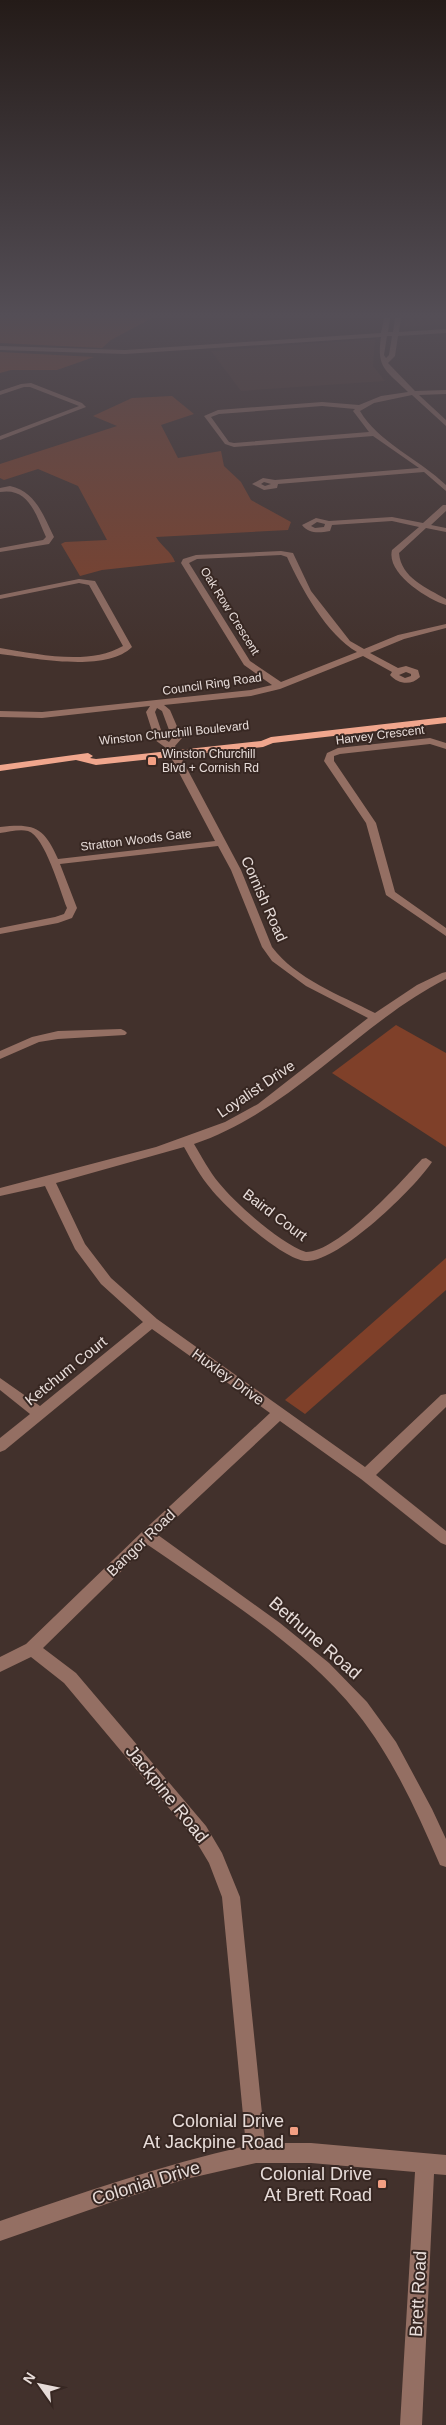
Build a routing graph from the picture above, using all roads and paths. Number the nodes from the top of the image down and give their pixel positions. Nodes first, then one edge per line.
1 (18, 431) edge
2 (218, 431) edge
3 (373, 431) edge
4 (376, 434) junction
5 (0, 438) edge
6 (426, 470) junction
7 (275, 482) dead end
8 (446, 489) edge
9 (0, 490) edge
10 (446, 506) edge
11 (328, 524) dead end
12 (425, 525) junction
13 (446, 530) edge
14 (0, 550) edge
15 (0, 596) edge
16 (446, 603) edge
17 (446, 626) edge
18 (0, 651) edge
19 (364, 652) junction
20 (397, 671) dead end
21 (280, 686) junction
22 (156, 704) junction
23 (0, 714) edge
24 (446, 720) edge
25 (446, 746) edge
26 (172, 750) junction
27 (0, 768) edge
28 (0, 830) edge
29 (221, 843) junction
30 (54, 862) junction
31 (0, 931) edge
32 (446, 934) edge
33 (446, 975) edge
34 (378, 1018) junction
35 (121, 1034) dead end
36 (0, 1055) edge
37 (188, 1143) junction
38 (426, 1162) dead end
39 (49, 1181) junction
40 (0, 1192) edge
41 (152, 1322) junction
42 (0, 1383) edge
43 (446, 1399) edge
44 (39, 1413) junction
45 (278, 1414) junction
46 (0, 1446) edge
47 (366, 1475) junction
48 (147, 1536) junction
49 (446, 1539) edge
50 (32, 1649) junction
51 (0, 1665) edge
52 (446, 1859) edge
53 (256, 2152) junction
54 (425, 2163) junction
55 (446, 2165) edge
56 (0, 2231) edge
57 (411, 2425) edge

1 - 5 street
2 - 4 street
3 - 4 street
4 - 6 street
6 - 7 street
6 - 8 street
9 - 14 street
10 - 12 street
11 - 12 street
12 - 13 street
12 - 16 street
15 - 18 street
17 - 19 street, Council Ring Road
19 - 20 street, Oak Row Crescent
19 - 21 street, Council Ring Road
19 - 21 street, Oak Row Crescent
21 - 22 street, Council Ring Road
22 - 23 street, Council Ring Road
22 - 26 street
22 - 26 street, Cornish Road
24 - 26 main road, Winston Churchill Boulevard
25 - 32 street, Harvey Crescent
26 - 27 main road, Winston Churchill Boulevard
26 - 29 street, Cornish Road
28 - 30 street
29 - 30 street, Stratton Woods Gate
29 - 34 street, Cornish Road
30 - 31 street
33 - 34 street, Loyalist Drive
34 - 37 street, Loyalist Drive
35 - 36 street
37 - 38 street, Baird Court
37 - 39 street, Loyalist Drive
39 - 40 street, Loyalist Drive
39 - 41 street, Huxley Drive
41 - 44 street, Ketchum Court
41 - 45 street, Huxley Drive
42 - 44 street
43 - 47 street
44 - 46 street, Ketchum Court
45 - 47 street, Huxley Drive
45 - 48 street, Bangor Road
47 - 49 street, Huxley Drive
48 - 50 street, Bangor Road
48 - 52 street, Bethune Road
50 - 51 street, Bangor Road
50 - 53 street, Jackpine Road
53 - 54 street, Colonial Drive
53 - 56 street, Colonial Drive
54 - 55 street, Colonial Drive
54 - 57 street, Brett Road

